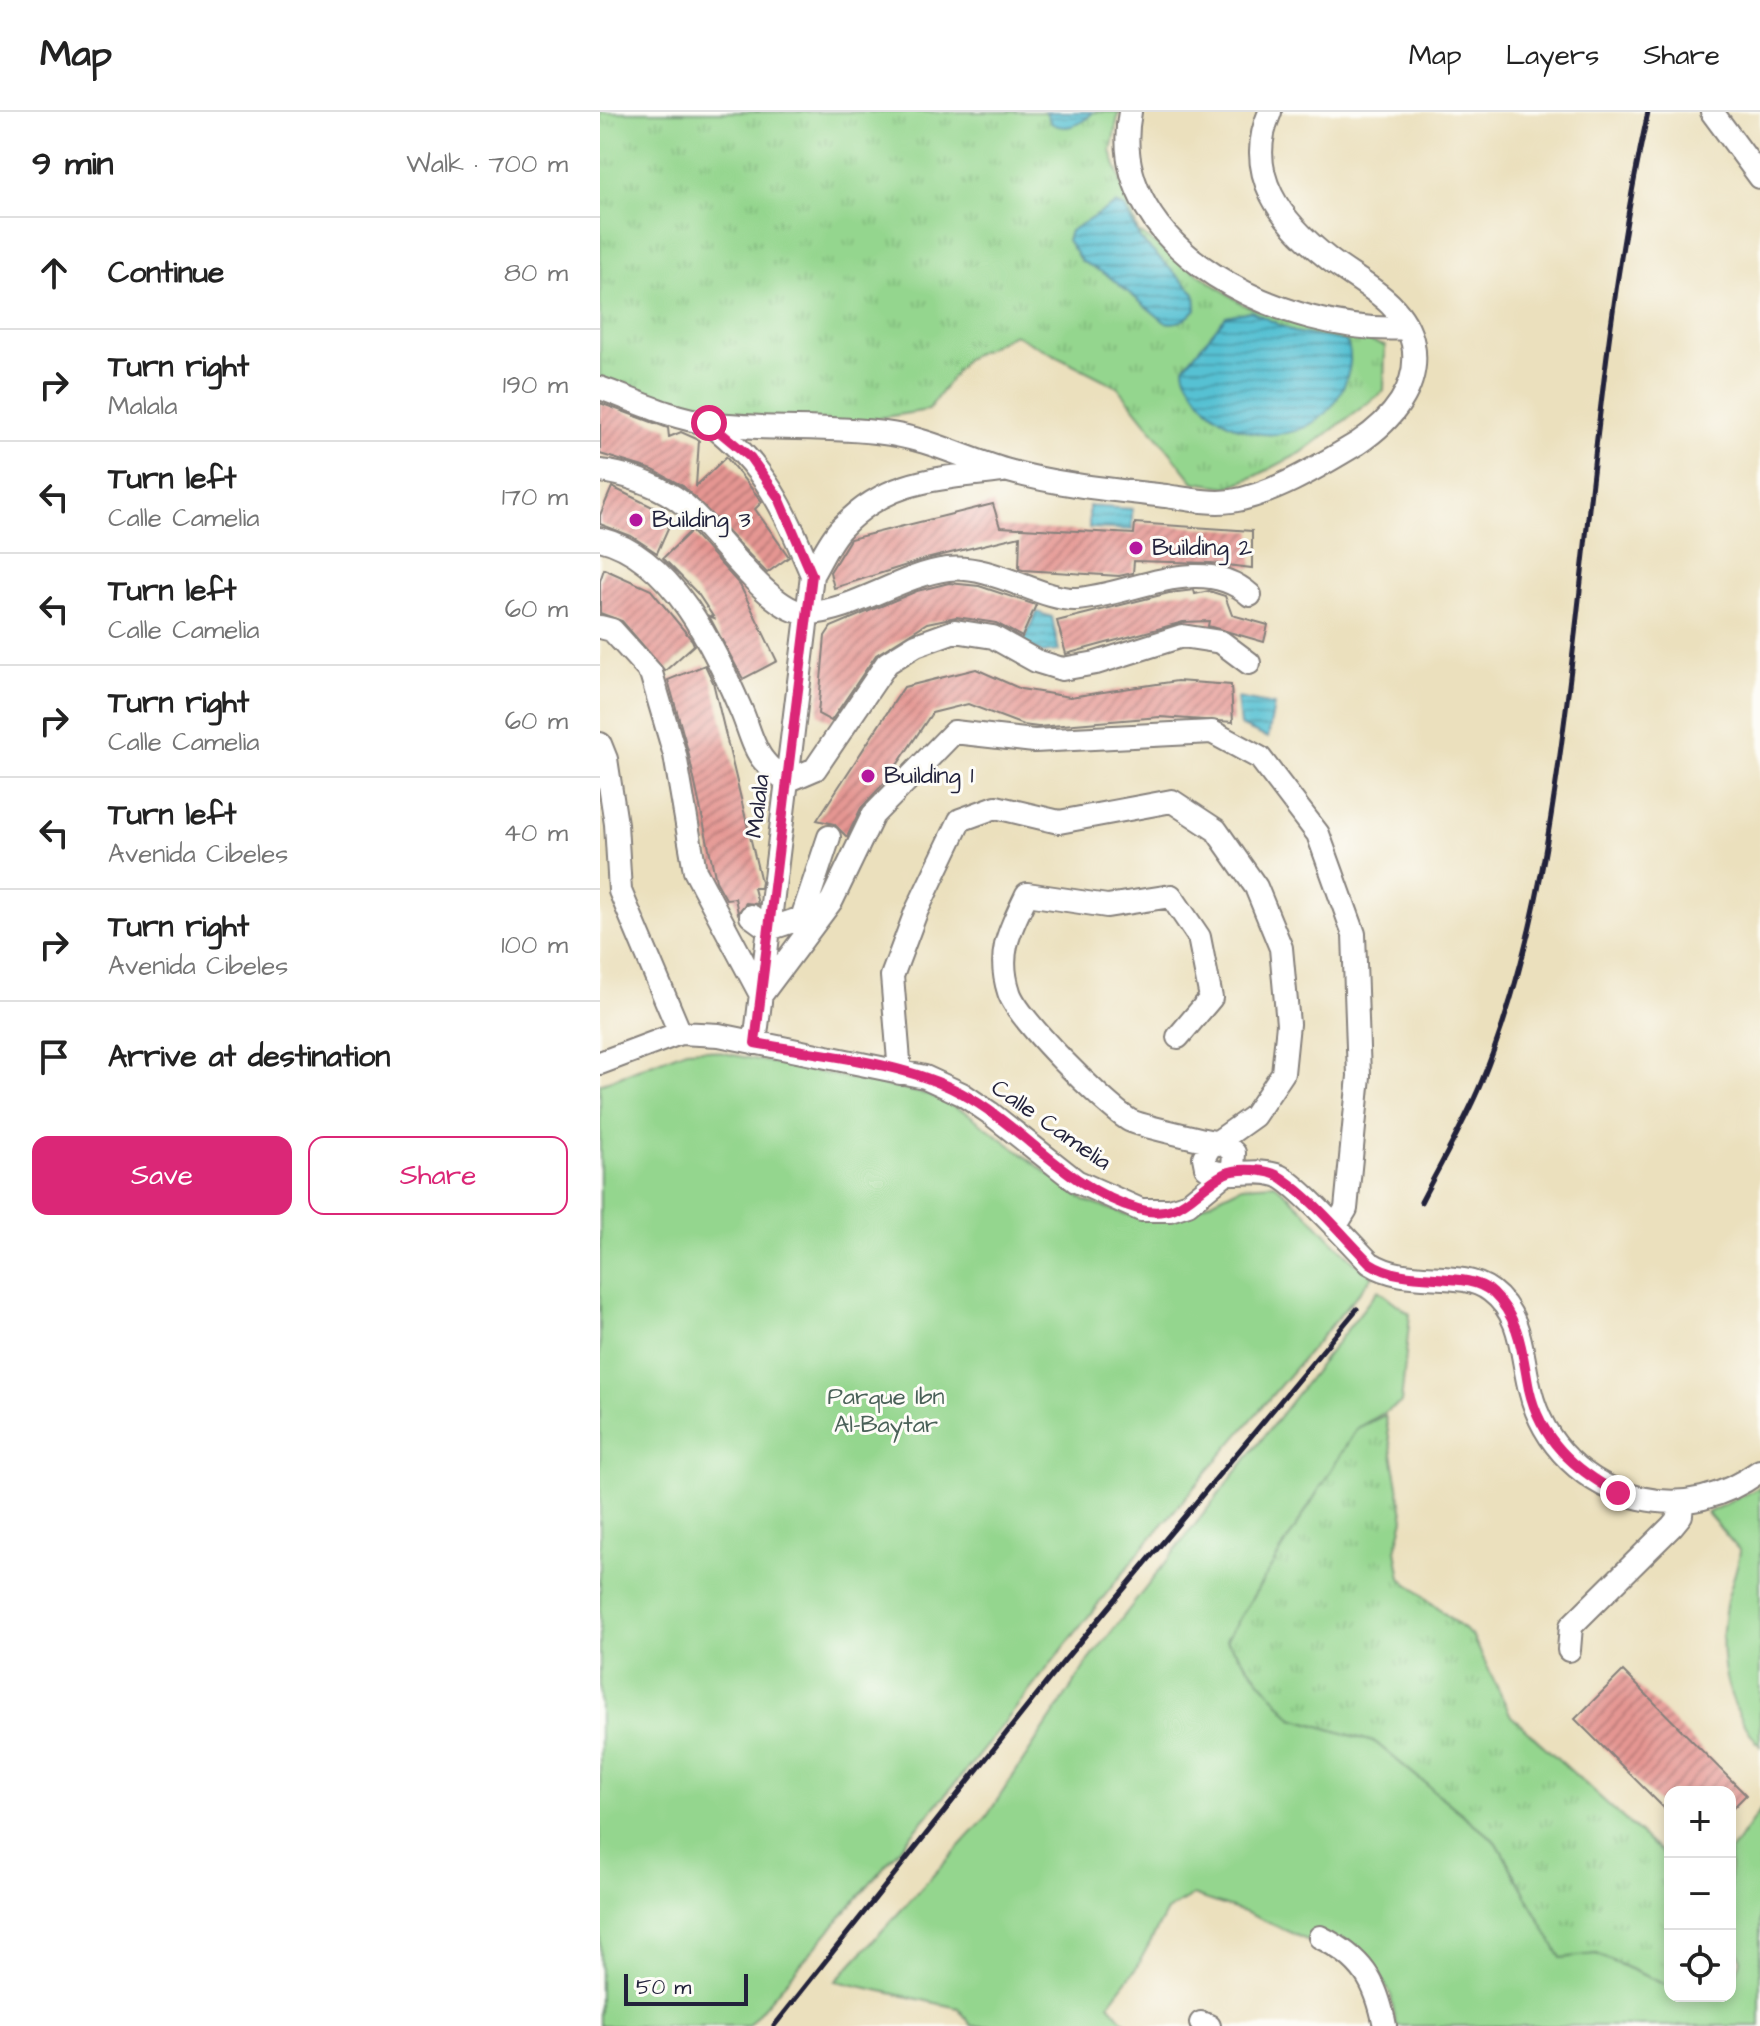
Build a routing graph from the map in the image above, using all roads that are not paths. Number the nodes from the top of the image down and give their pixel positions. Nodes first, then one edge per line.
1 (1130, 112) edge
2 (1270, 112) edge
3 (1712, 112) edge
4 (1760, 177) edge
5 (1407, 328) junction
6 (600, 388) edge
7 (709, 423) junction
8 (758, 426) junction
9 (750, 457) junction
10 (1006, 470) junction
11 (600, 471) edge
12 (600, 539) edge
13 (812, 575) junction
14 (1250, 595) dead end
15 (808, 614) junction
16 (600, 627) edge
17 (1249, 663) dead end
18 (600, 744) edge
19 (787, 781) junction
20 (829, 837) dead end
21 (760, 923) junction
22 (761, 995) junction
23 (680, 1033) junction
24 (1178, 1037) dead end
25 (755, 1043) junction
26 (600, 1063) edge
27 (900, 1073) junction
28 (1213, 1145) junction
29 (1225, 1173) junction
30 (1335, 1227) junction
31 (1760, 1471) edge
32 (1682, 1503) junction
33 (1569, 1650) dead end
34 (1320, 1937) dead end
35 (1385, 2026) edge

1 - 5 street
2 - 5 street
3 - 4 street
5 - 10 street
6 - 7 street
7 - 8 street
7 - 9 street
8 - 9 street
8 - 10 street
9 - 13 street
10 - 13 street
11 - 15 street
12 - 19 street
13 - 15 street, Malala
14 - 15 street
15 - 19 street, Malala
16 - 22 street
17 - 19 street
18 - 23 street
19 - 21 street, Malala
20 - 21 street
21 - 22 street, Malala
22 - 25 street, Malala
22 - 30 street
23 - 25 street, Calle Camelia
23 - 26 street, Calle Camelia
24 - 28 street
25 - 27 street, Calle Camelia
27 - 28 street
27 - 29 street, Calle Camelia
28 - 29 street
29 - 30 street
30 - 32 street
31 - 32 street
32 - 33 street
34 - 35 street

